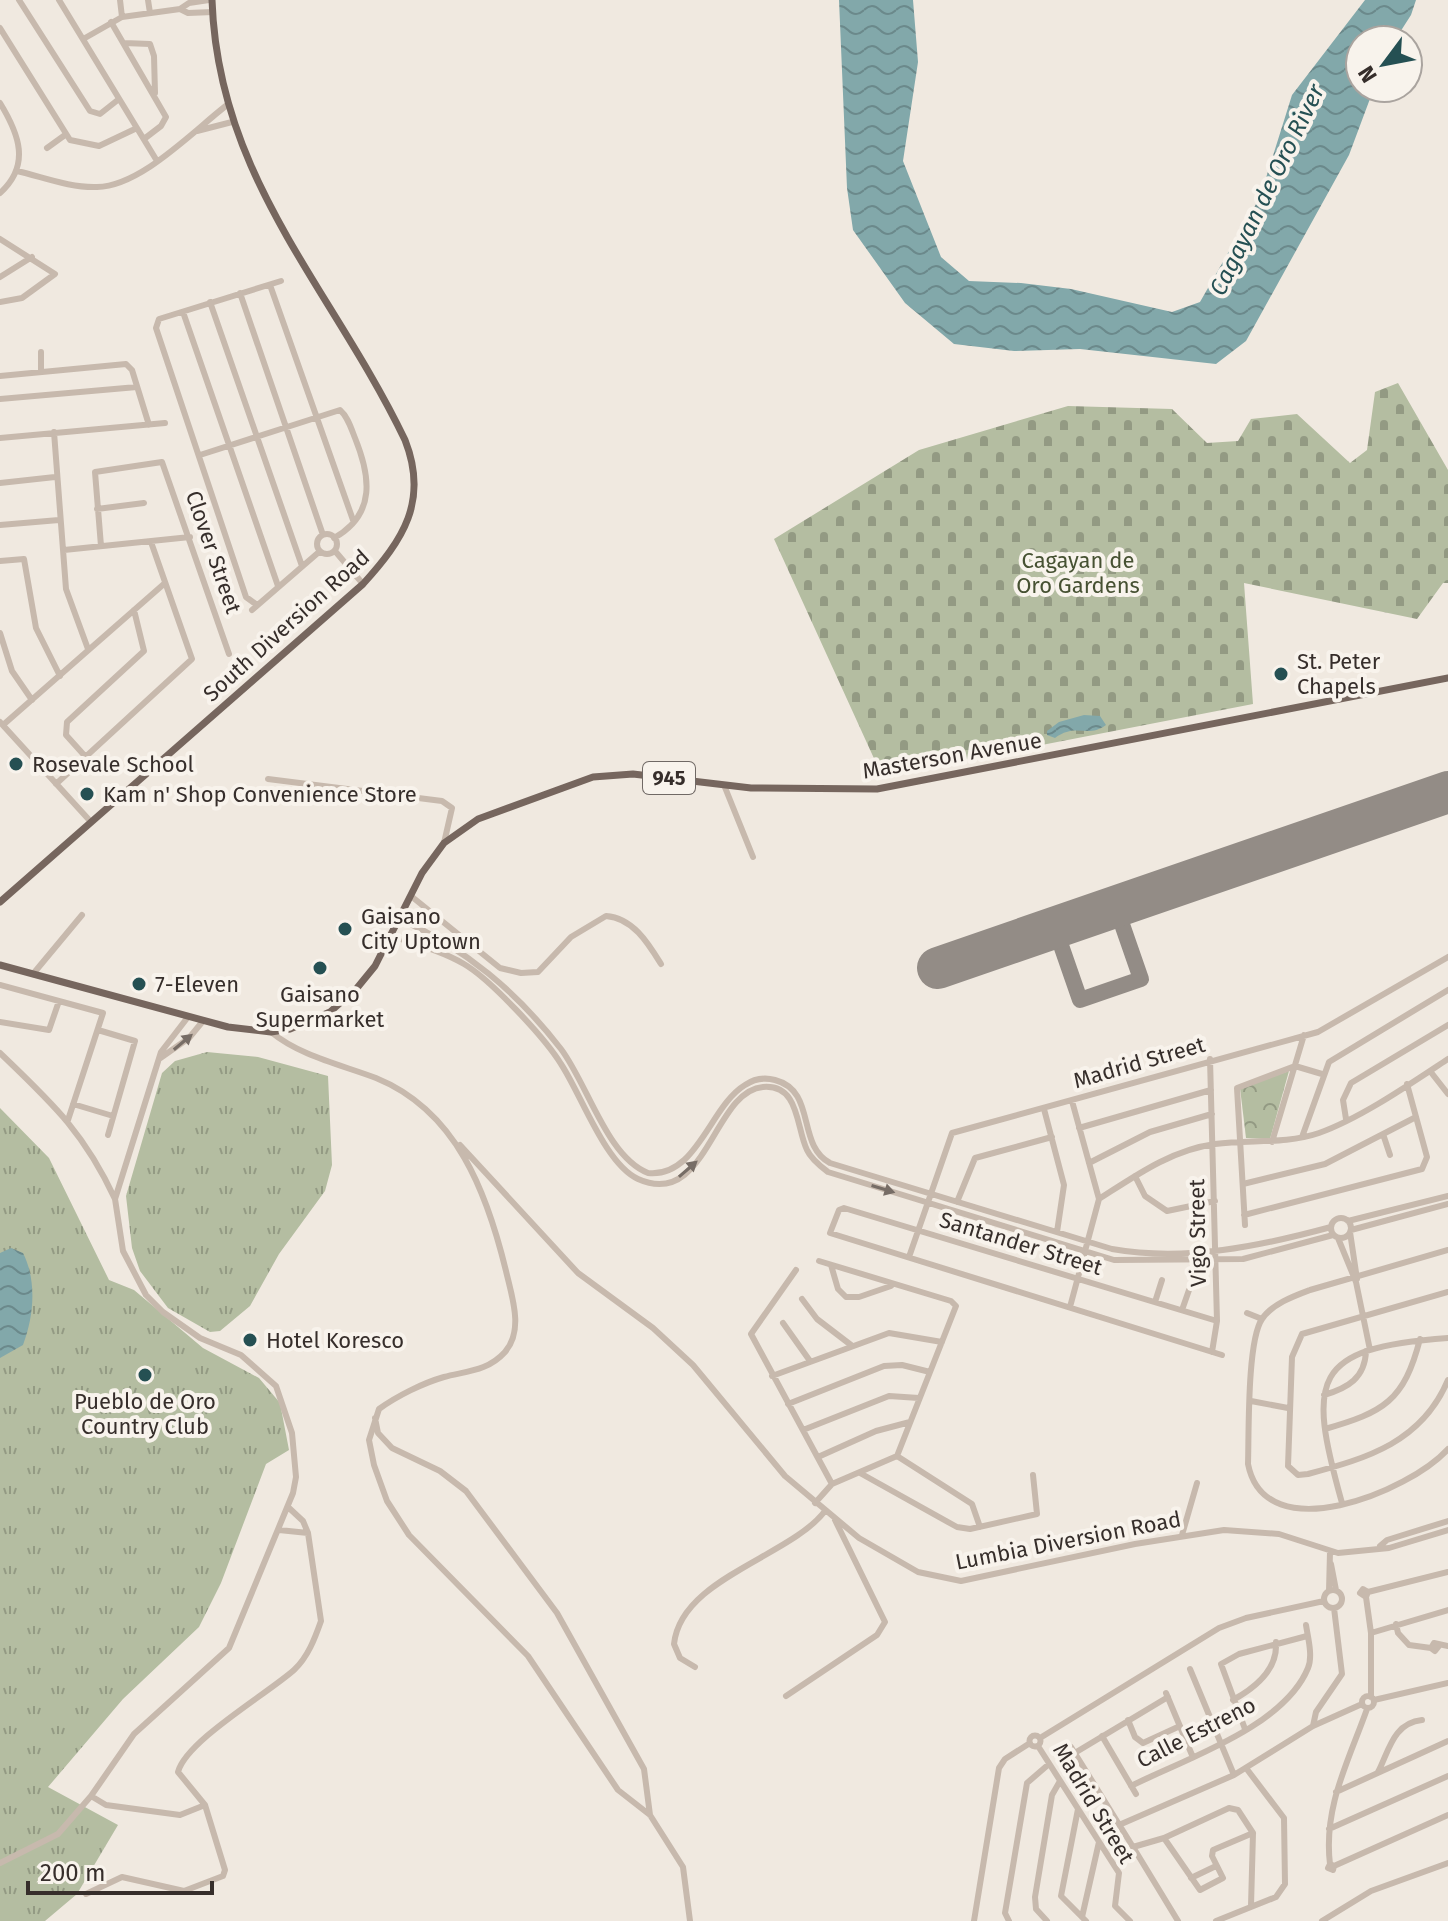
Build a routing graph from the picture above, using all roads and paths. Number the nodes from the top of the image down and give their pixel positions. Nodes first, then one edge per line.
1 (19, 0) edge
2 (59, 0) edge
3 (120, 0) edge
4 (148, 0) edge
5 (167, 0) edge
6 (210, 0) edge
7 (180, 9) junction
8 (168, 11) junction
9 (213, 12) junction
10 (150, 13) junction
11 (122, 17) junction
12 (111, 22) junction
13 (0, 28) edge
14 (85, 38) junction
15 (124, 43) junction
16 (155, 93) junction
17 (119, 99) junction
18 (0, 103) edge
19 (227, 105) junction
20 (232, 122) junction
21 (137, 128) junction
22 (191, 133) junction
23 (65, 135) junction
24 (144, 139) junction
25 (47, 148) dead end
26 (157, 161) junction
27 (17, 171) junction
28 (0, 193) edge
29 (0, 239) edge
30 (32, 257) junction
31 (0, 277) edge
32 (281, 281) dead end
33 (270, 285) junction
34 (240, 293) junction
35 (0, 302) edge
36 (210, 302) junction
37 (183, 312) junction
38 (41, 352) dead end
39 (41, 372) junction
40 (0, 376) edge
41 (137, 387) junction
42 (0, 399) edge
43 (316, 416) junction
44 (165, 423) dead end
45 (149, 425) junction
46 (286, 426) junction
47 (54, 432) junction
48 (256, 435) junction
49 (0, 438) edge
50 (229, 445) junction
51 (200, 455) junction
52 (55, 477) junction
53 (0, 483) edge
54 (144, 503) dead end
55 (97, 509) junction
56 (59, 520) junction
57 (353, 520) junction
58 (0, 525) edge
59 (323, 535) junction
60 (190, 537) junction
61 (334, 538) junction
62 (151, 542) junction
63 (101, 546) junction
64 (64, 550) junction
65 (335, 551) junction
66 (319, 552) junction
67 (0, 561) edge
68 (302, 566) junction
69 (165, 583) junction
70 (363, 584) junction
71 (278, 586) junction
72 (134, 610) junction
73 (0, 633) edge
74 (88, 649) junction
75 (229, 654) dead end
76 (60, 676) junction
77 (1448, 678) edge
78 (32, 700) junction
79 (2, 724) edge
80 (84, 755) junction
81 (268, 779) dead end
82 (56, 784) junction
83 (724, 785) junction
84 (91, 822) junction
85 (444, 843) junction
86 (753, 857) dead end
87 (411, 896) junction
88 (0, 902) edge
89 (82, 915) dead end
90 (400, 919) junction
91 (432, 934) junction
92 (391, 936) junction
93 (425, 947) junction
94 (465, 953) junction
95 (1448, 957) edge
96 (460, 961) junction
97 (661, 964) dead end
98 (0, 965) edge
99 (33, 974) junction
100 (0, 985) edge
101 (1448, 990) edge
102 (59, 1001) junction
103 (188, 1017) junction
104 (203, 1021) junction
105 (0, 1022) edge
106 (1448, 1025) edge
107 (98, 1030) junction
108 (271, 1032) junction
109 (1304, 1035) junction
110 (0, 1053) edge
111 (159, 1059) junction
112 (1210, 1059) junction
113 (1448, 1059) edge
114 (1295, 1066) junction
115 (1430, 1071) junction
116 (1322, 1074) junction
117 (1407, 1084) junction
118 (1211, 1090) junction
119 (1448, 1094) edge
120 (1072, 1101) junction
121 (73, 1104) junction
122 (1044, 1109) junction
123 (1212, 1114) junction
124 (113, 1116) junction
125 (1416, 1117) junction
126 (1346, 1119) junction
127 (68, 1120) junction
128 (1079, 1128) junction
129 (1383, 1134) junction
130 (108, 1135) dead end
131 (1052, 1137) junction
132 (1302, 1137) junction
133 (455, 1140) junction
134 (1240, 1141) junction
135 (1272, 1142) junction
136 (1213, 1144) junction
137 (1390, 1155) dead end
138 (1089, 1163) junction
139 (860, 1172) junction
140 (1135, 1176) junction
141 (858, 1182) junction
142 (1243, 1184) junction
143 (930, 1192) junction
144 (1448, 1196) edge
145 (115, 1199) junction
146 (1099, 1199) junction
147 (1215, 1201) junction
148 (957, 1202) junction
149 (927, 1203) junction
150 (1448, 1204) edge
151 (1244, 1215) junction
152 (1348, 1221) junction
153 (1245, 1225) dead end
154 (1331, 1227) junction
155 (918, 1231) junction
156 (1350, 1231) junction
157 (1057, 1232) junction
158 (1335, 1236) junction
159 (1088, 1242) junction
160 (1215, 1250) junction
161 (1448, 1250) edge
162 (1086, 1251) junction
163 (909, 1257) junction
164 (1216, 1260) junction
165 (819, 1261) dead end
166 (831, 1265) junction
167 (796, 1270) dead end
168 (1079, 1278) junction
169 (1355, 1278) junction
170 (1162, 1280) dead end
171 (894, 1285) junction
172 (1189, 1290) dead end
173 (1448, 1292) edge
174 (802, 1299) dead end
175 (1155, 1302) junction
176 (1070, 1307) junction
177 (1182, 1310) junction
178 (1247, 1313) dead end
179 (1365, 1313) junction
180 (1262, 1319) junction
181 (1217, 1321) junction
182 (783, 1323) dead end
183 (1448, 1338) edge
184 (1420, 1339) junction
185 (942, 1342) junction
186 (851, 1345) junction
187 (1368, 1350) junction
188 (1212, 1352) junction
189 (1222, 1355) dead end
190 (810, 1361) junction
191 (930, 1372) junction
192 (772, 1376) junction
193 (1448, 1380) edge
194 (1324, 1395) junction
195 (919, 1398) junction
196 (1251, 1401) junction
197 (788, 1404) junction
198 (1288, 1408) junction
199 (375, 1415) junction
200 (910, 1422) junction
201 (1325, 1429) junction
202 (803, 1430) junction
203 (1448, 1449) edge
204 (897, 1456) junction
205 (818, 1457) junction
206 (1332, 1468) junction
207 (860, 1473) junction
208 (1033, 1475) dead end
209 (1197, 1483) dead end
210 (832, 1484) junction
211 (815, 1503) junction
212 (1342, 1503) junction
213 (288, 1507) junction
214 (825, 1511) junction
215 (833, 1517) junction
216 (1448, 1521) edge
217 (980, 1527) junction
218 (279, 1530) junction
219 (1448, 1530) edge
220 (308, 1533) junction
221 (1182, 1535) junction
222 (1380, 1546) junction
223 (1330, 1552) junction
224 (1448, 1572) edge
225 (1332, 1591) junction
226 (1324, 1601) junction
227 (1334, 1608) junction
228 (1448, 1610) edge
229 (1396, 1624) junction
230 (1306, 1625) dead end
231 (1371, 1633) junction
232 (1307, 1636) junction
233 (1276, 1642) junction
234 (1409, 1645) junction
235 (1448, 1646) edge
236 (1404, 1654) dead end
237 (695, 1667) dead end
238 (1190, 1669) dead end
239 (1448, 1683) edge
240 (786, 1696) dead end
241 (1373, 1698) junction
242 (1233, 1700) junction
243 (1365, 1706) junction
244 (1128, 1720) junction
245 (1422, 1720) dead end
246 (1180, 1726) junction
247 (1313, 1726) junction
248 (1245, 1729) junction
249 (1102, 1736) junction
250 (1448, 1741) edge
251 (1039, 1742) junction
252 (1220, 1742) junction
253 (1192, 1755) junction
254 (1049, 1764) junction
255 (1246, 1768) junction
256 (1378, 1772) junction
257 (1234, 1775) junction
258 (1448, 1776) edge
259 (1060, 1781) junction
260 (1131, 1786) junction
261 (1336, 1792) junction
262 (1136, 1794) dead end
263 (91, 1796) junction
264 (205, 1805) junction
265 (1078, 1809) junction
266 (650, 1815) junction
267 (1448, 1815) edge
268 (1119, 1825) junction
269 (1329, 1829) junction
270 (1253, 1833) junction
271 (1164, 1838) junction
272 (1099, 1842) junction
273 (1133, 1847) junction
274 (0, 1863) edge
275 (1448, 1863) edge
276 (1216, 1866) junction
277 (1191, 1878) junction
278 (86, 1894) dead end
279 (1251, 1906) junction
280 (1084, 1919) edge
281 (690, 1921) edge
282 (974, 1921) edge
283 (1009, 1921) edge
284 (1047, 1921) edge
285 (1130, 1921) edge
286 (1178, 1921) edge
287 (1216, 1921) edge
288 (1322, 1921) edge

1 - 17 street
2 - 14 street
3 - 11 street
4 - 10 street
5 - 8 street
6 - 7 street
6 - 9 main road, South Diversion Road
7 - 8 street
7 - 9 street
8 - 10 street
9 - 19 main road, South Diversion Road
10 - 11 street
11 - 12 street
12 - 14 street
12 - 15 street
13 - 23 street
14 - 17 street
15 - 16 street
15 - 16 street
16 - 24 street
17 - 21 street
18 - 27 street
19 - 20 main road, South Diversion Road
19 - 22 street
20 - 22 street
20 - 70 main road, South Diversion Road
21 - 23 street
21 - 24 street
22 - 26 street
23 - 25 street
24 - 26 street
26 - 27 street
27 - 28 street
29 - 30 street
30 - 31 street
30 - 35 street
32 - 33 street
33 - 34 street
33 - 43 street
34 - 36 street
34 - 46 street
36 - 37 street
36 - 48 street
37 - 50 street
37 - 51 street
38 - 39 street
39 - 40 street
39 - 41 street
41 - 42 street
41 - 45 street
43 - 46 street
43 - 57 street
43 - 57 street
44 - 45 street
45 - 47 street
46 - 48 street
46 - 59 street
47 - 49 street
47 - 52 street
48 - 50 street
48 - 68 street
50 - 51 street
50 - 71 street
51 - 71 street
52 - 53 street
52 - 56 street
54 - 55 street
55 - 60 street, Clover Street
55 - 63 street
56 - 58 street
56 - 64 street
57 - 61 street
59 - 61 street
59 - 66 street
60 - 62 street
60 - 75 street, Clover Street
61 - 65 street
62 - 63 street
62 - 69 street
63 - 64 street
64 - 74 street
65 - 66 street
65 - 70 street
66 - 68 street
67 - 76 street
68 - 71 street
69 - 72 street
69 - 80 street
70 - 84 main road, South Diversion Road
72 - 74 street
72 - 80 street
73 - 78 street
74 - 76 street
76 - 78 street
77 - 83 main road, Masterson Avenue / 945
78 - 79 street
79 - 82 street
80 - 82 street
81 - 85 street
82 - 84 street
83 - 85 main road, Masterson Avenue / 945
83 - 86 street
84 - 88 main road, South Diversion Road
85 - 87 main road, Masterson Avenue / 945
87 - 90 main road, Masterson Avenue / 945
87 - 97 street
89 - 99 street
90 - 91 street
90 - 92 main road, Masterson Avenue / 945
91 - 93 street
91 - 94 street
92 - 93 street
92 - 108 main road, Masterson Avenue / 945
93 - 96 street
94 - 96 street
94 - 139 street
95 - 109 street, Madrid Street
96 -> 141 street
98 - 99 main road, Masterson Avenue / 945
99 - 103 main road, Masterson Avenue / 945
100 - 102 street
101 - 116 street
102 - 105 street
102 - 107 street
103 - 104 main road, Masterson Avenue / 945
103 - 111 street
104 - 108 main road, Masterson Avenue / 945
111 -> 104 street
106 - 126 street
107 - 121 street
107 - 124 street
108 - 133 street, Lumbia Diversion Road
109 - 112 street, Madrid Street
109 - 114 street
110 - 127 street
111 - 145 street
112 - 118 street, Vigo Street
112 - 120 street, Madrid Street
113 - 115 street
114 - 116 street
114 - 134 street
114 - 135 street
115 - 117 street
115 - 119 street
116 - 132 street
117 - 125 street
117 - 126 street
118 - 123 street, Vigo Street
118 - 128 street
120 - 122 street, Madrid Street
120 - 128 street
121 - 124 street
121 - 127 street
122 - 131 street
122 - 143 street, Madrid Street
123 - 136 street, Vigo Street
123 - 138 street
124 - 130 street
125 - 129 street
125 - 151 street
126 - 132 street
127 - 145 street
128 - 138 street
129 - 137 street
129 - 142 street
131 - 148 street
131 - 157 street
132 - 135 street
133 - 199 street
133 - 211 street, Lumbia Diversion Road
134 - 135 street
134 - 136 street
134 - 142 street
136 - 140 street
136 - 147 street, Vigo Street
138 - 146 street
139 - 141 street
139 - 143 street
140 - 146 street
140 - 147 street
141 -> 149 street
142 - 151 street
143 - 148 street
143 - 149 street, Madrid Street
144 - 152 street
145 - 213 street
146 - 159 street
147 - 160 street, Vigo Street
148 - 157 street
149 - 155 street, Madrid Street
149 - 162 street
150 - 156 street
151 - 153 street
152 - 154 street
152 - 156 street
154 - 158 street
154 - 160 street
155 - 163 street, Madrid Street
155 - 163 street, Santander Street
155 - 168 street, Santander Street
156 - 158 street
156 - 169 street
157 - 159 street
158 - 164 street
158 - 169 street
159 - 160 street
159 - 162 street
160 - 164 street, Vigo Street
161 - 169 street
162 - 164 street
162 - 168 street
163 - 176 street
164 - 181 street, Vigo Street
165 - 166 street
166 - 171 street
166 - 171 street
167 - 192 street
168 - 175 street, Santander Street
168 - 176 street
169 - 179 street
169 - 180 street
170 - 175 street
171 - 185 street
172 - 177 street
173 - 179 street
174 - 186 street
175 - 177 street, Santander Street
176 - 188 street
177 - 181 street, Santander Street
178 - 180 street
179 - 187 street
179 - 198 street
180 - 196 street
181 - 188 street, Vigo Street
182 - 190 street
183 - 184 street
184 - 187 street
184 - 201 street
185 - 186 street
185 - 191 street
186 - 190 street
187 - 194 street
187 - 194 street
188 - 189 street
190 - 192 street
191 - 195 street
191 - 197 street
192 - 197 street
193 - 206 street
194 - 201 street
195 - 200 street
195 - 202 street
196 - 198 street
196 - 212 street
197 - 202 street
198 - 206 street
199 - 266 street
199 - 266 street
200 - 204 street
200 - 205 street
201 - 206 street
202 - 205 street
203 - 212 street
204 - 207 street
204 - 217 street
205 - 210 street
206 - 212 street
207 - 210 street
207 - 217 street
208 - 217 street
209 - 221 street
210 - 211 street
211 - 214 street, Lumbia Diversion Road
213 - 218 street
213 - 220 street
214 - 215 street, Lumbia Diversion Road
214 - 237 street
215 - 221 street, Lumbia Diversion Road
215 - 240 street
216 - 222 street, Lumbia Diversion Road
218 - 220 street
218 - 263 street
219 - 222 street, Lumbia Diversion Road
220 - 264 street
221 - 223 street, Lumbia Diversion Road
222 - 223 street, Lumbia Diversion Road
223 - 225 street
224 - 231 street
225 - 226 street
225 - 227 street
226 - 227 street
226 - 251 street
227 - 247 street
228 - 229 street
229 - 231 street
229 - 234 street
230 - 232 street, Calle Estreno
231 - 241 street
232 - 233 street
232 - 248 street, Calle Estreno
233 - 242 street
233 - 242 street
234 - 235 street
234 - 236 street
238 - 252 street
239 - 241 street
241 - 243 street
242 - 248 street
243 - 247 street
243 - 261 street
244 - 246 street
244 - 246 street
244 - 249 street
245 - 256 street
246 - 253 street
247 - 255 street
248 - 252 street, Calle Estreno
249 - 260 street
249 - 268 street
250 - 256 street
251 - 254 street, Madrid Street
251 - 282 street
252 - 253 street, Calle Estreno
252 - 257 street
253 - 260 street, Calle Estreno
254 - 259 street, Madrid Street
254 - 283 street
255 - 257 street
255 - 279 street
256 - 261 street
257 - 268 street
258 - 269 street
259 - 265 street, Madrid Street
259 - 284 street
260 - 262 street
261 - 269 street
263 - 264 street
263 - 274 street
264 - 278 street
265 - 272 street, Madrid Street
265 - 280 street
266 - 281 street
267 - 269 street
268 - 273 street
270 - 271 street
270 - 276 street
270 - 279 street
271 - 273 street
271 - 277 street
272 - 280 street
272 - 285 street, Madrid Street
273 - 286 street
275 - 288 street
276 - 277 street
276 - 277 street
279 - 287 street

